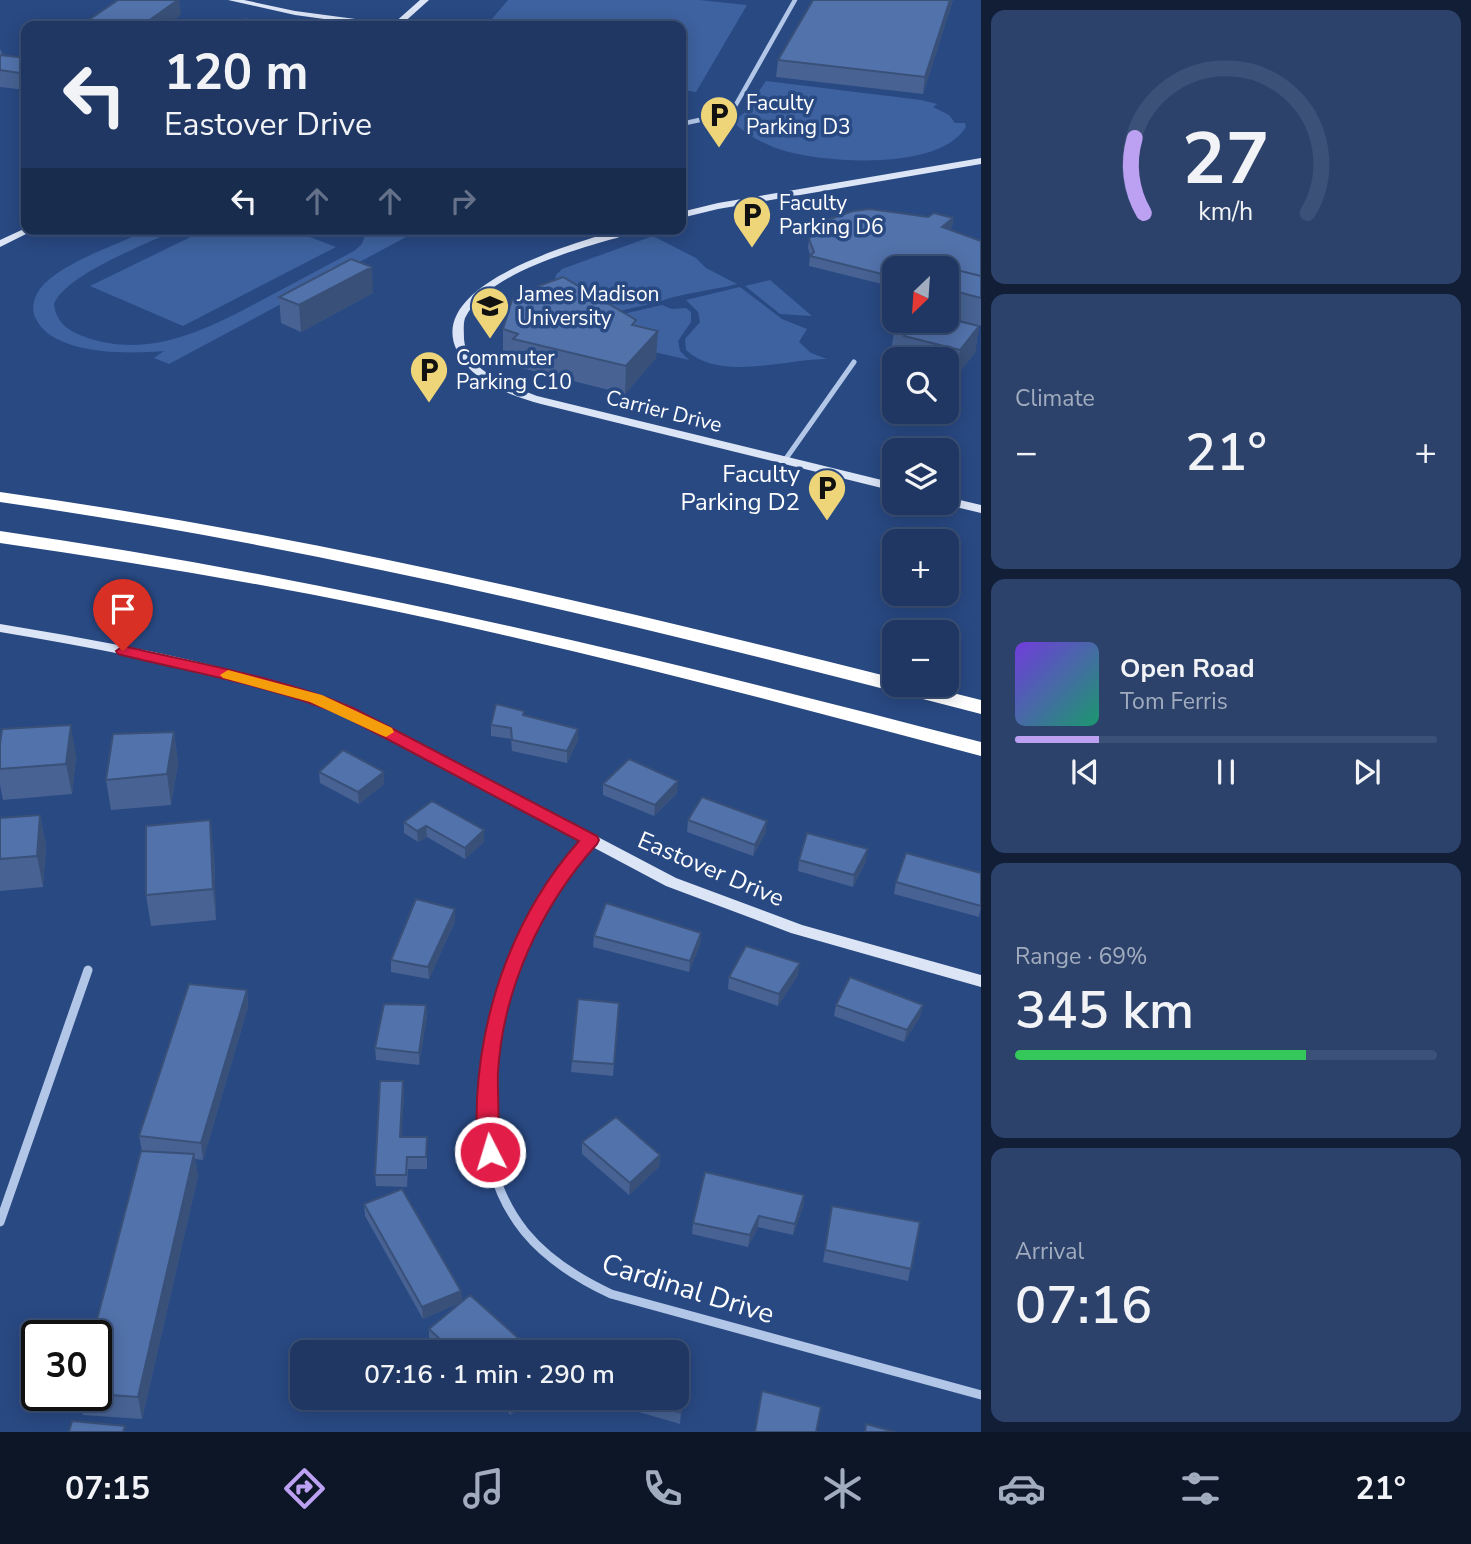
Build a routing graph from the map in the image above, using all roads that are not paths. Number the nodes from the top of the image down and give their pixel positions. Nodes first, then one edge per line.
1 (232, 0) edge
2 (425, 0) edge
3 (795, 0) edge
4 (355, 21) edge
5 (399, 21) edge
6 (686, 123) edge
7 (981, 161) edge
8 (686, 214) edge
9 (21, 234) edge
10 (615, 235) edge
11 (0, 244) edge
12 (855, 362) dead end
13 (785, 460) junction
14 (882, 484) edge
15 (0, 497) edge
16 (959, 503) edge
17 (981, 509) edge
18 (0, 537) edge
19 (0, 628) edge
20 (981, 708) edge
21 (981, 749) edge
22 (590, 840) junction
23 (89, 970) dead end
24 (981, 981) edge
25 (0, 1222) edge
26 (981, 1395) edge

1 - 4 street
2 - 5 street
3 - 6 street
7 - 8 street
9 - 11 street
10 - 13 street, Carrier Drive
12 - 13 street
13 - 14 street, Carrier Drive
15 - 20 highway
16 - 17 street
18 - 21 highway
19 - 22 street, Eastover Drive
22 - 24 street, Eastover Drive
22 - 26 street, Cardinal Drive
23 - 25 street

